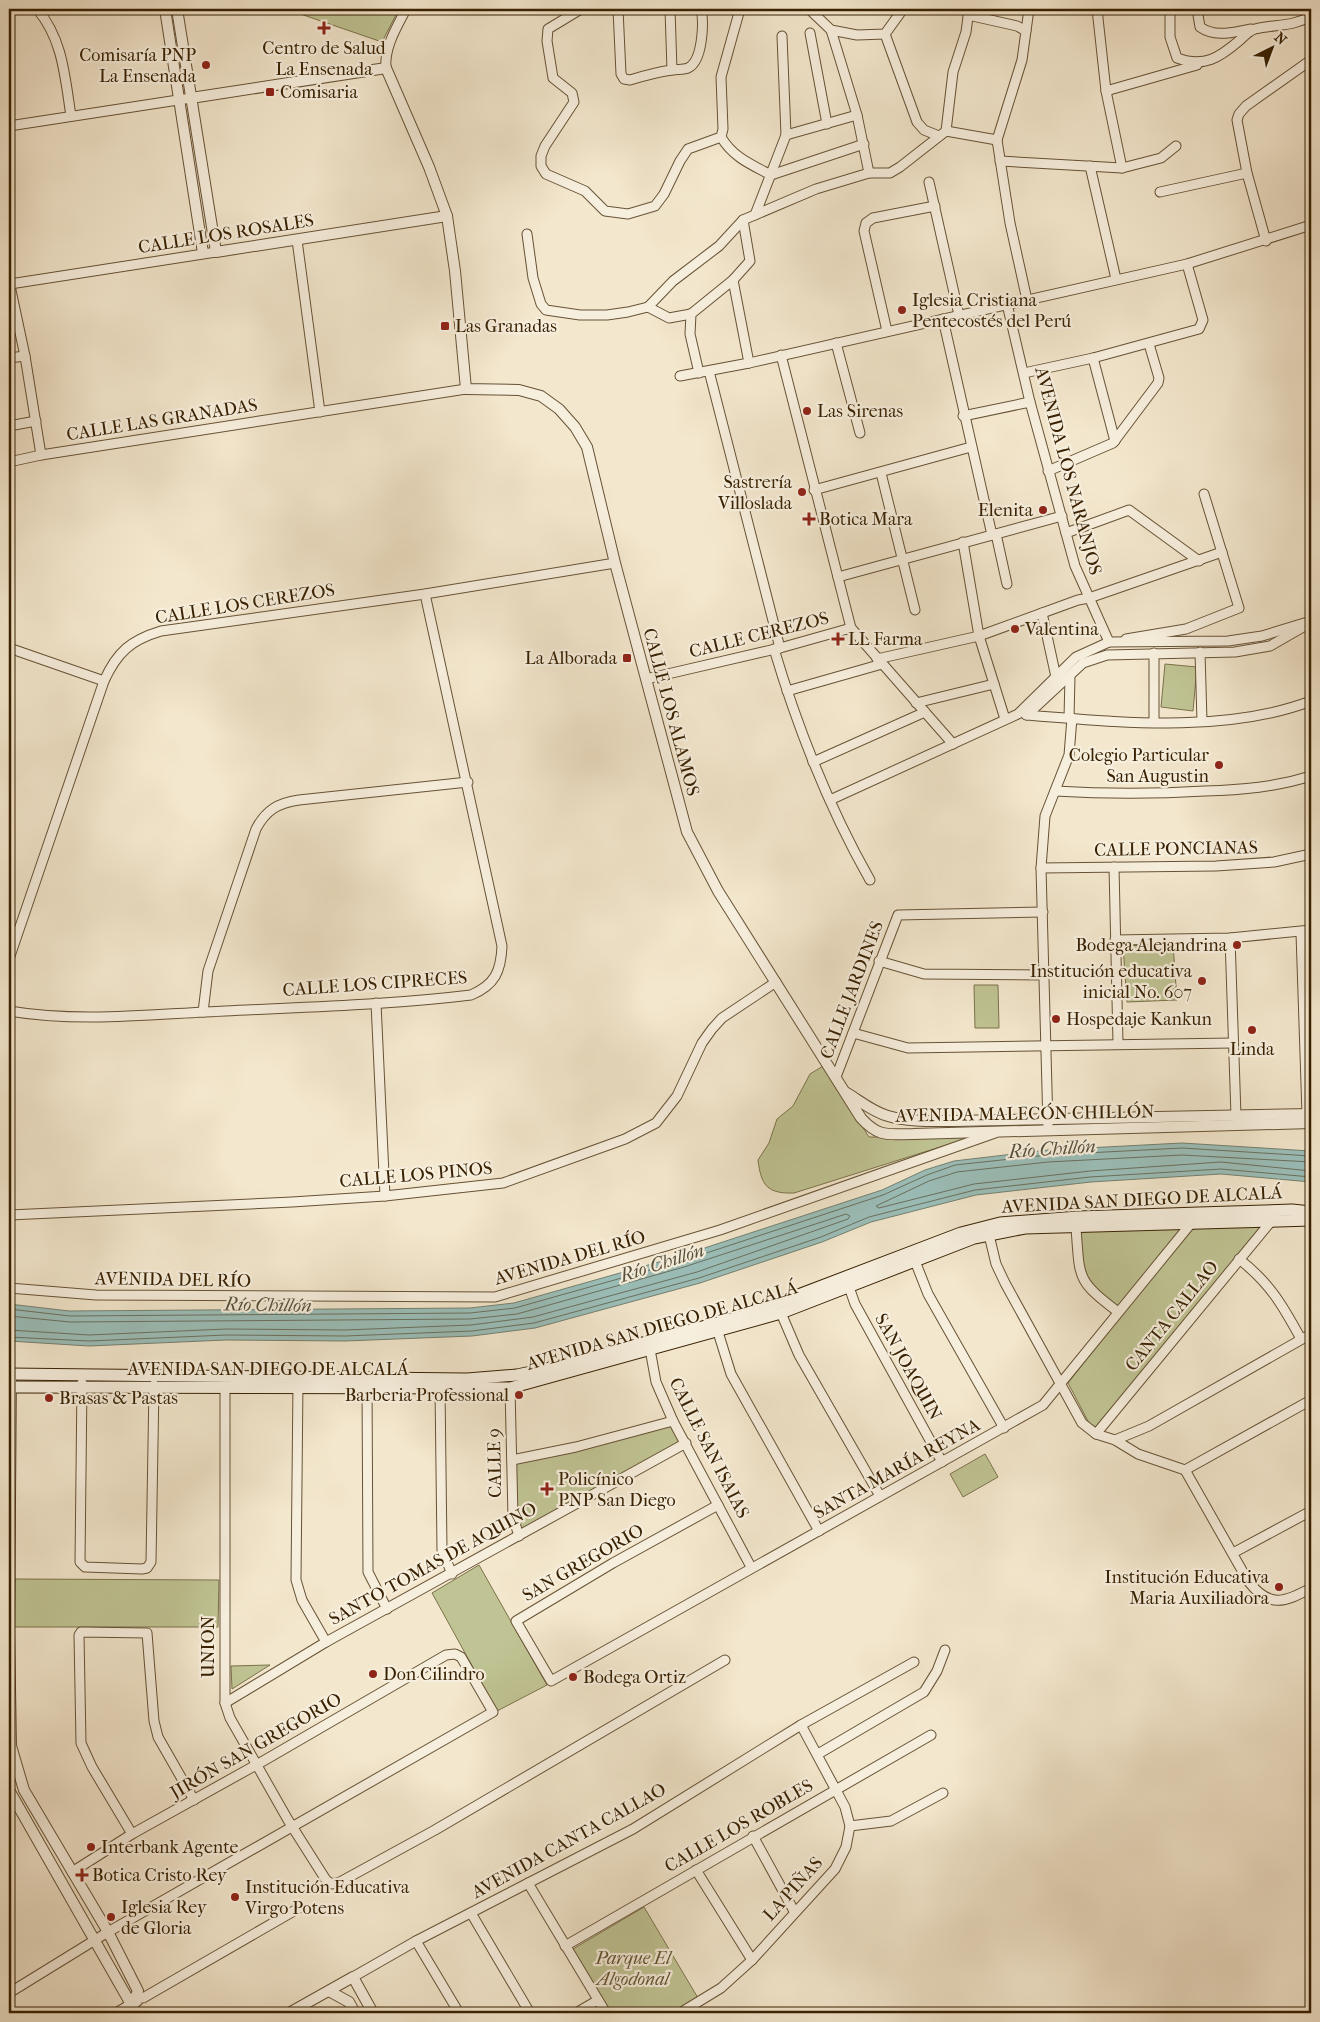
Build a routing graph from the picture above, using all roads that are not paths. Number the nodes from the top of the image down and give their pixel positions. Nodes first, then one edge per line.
1 (37, 9) edge
2 (165, 9) edge
3 (177, 9) edge
4 (406, 9) edge
5 (581, 9) edge
6 (618, 9) edge
7 (670, 9) edge
8 (701, 9) edge
9 (740, 9) edge
10 (810, 9) edge
11 (903, 9) edge
12 (1029, 9) edge
13 (1097, 9) edge
14 (1170, 9) edge
15 (1200, 9) edge
16 (969, 12) edge
17 (1311, 16) edge
18 (1253, 29) junction
19 (831, 30) junction
20 (1026, 31) junction
21 (810, 33) dead end
22 (885, 34) junction
23 (782, 36) dead end
24 (1311, 60) edge
25 (1202, 63) junction
26 (386, 68) junction
27 (672, 70) junction
28 (1106, 91) junction
29 (191, 98) junction
30 (178, 100) junction
31 (857, 115) junction
32 (71, 116) junction
33 (827, 124) junction
34 (9, 126) edge
35 (943, 133) junction
36 (786, 135) junction
37 (721, 137) junction
38 (997, 140) junction
39 (864, 144) junction
40 (1176, 146) dead end
41 (1000, 161) junction
42 (1090, 166) junction
43 (1122, 168) junction
44 (869, 173) junction
45 (1247, 173) junction
46 (771, 175) junction
47 (929, 182) dead end
48 (1160, 192) dead end
49 (935, 206) junction
50 (755, 215) junction
51 (448, 216) junction
52 (743, 220) junction
53 (1311, 225) edge
54 (527, 234) dead end
55 (297, 240) junction
56 (1266, 241) junction
57 (216, 252) junction
58 (203, 253) junction
59 (1187, 264) junction
60 (1116, 279) junction
61 (733, 280) junction
62 (9, 283) edge
63 (1027, 300) junction
64 (1007, 304) junction
65 (648, 306) junction
66 (691, 314) junction
67 (960, 315) junction
68 (943, 319) junction
69 (887, 331) junction
70 (836, 343) junction
71 (1149, 344) junction
72 (781, 355) junction
73 (25, 356) junction
74 (9, 358) edge
75 (1093, 358) junction
76 (749, 363) junction
77 (709, 371) junction
78 (699, 373) junction
79 (1024, 373) junction
80 (680, 376) dead end
81 (466, 389) junction
82 (1030, 402) junction
83 (320, 412) junction
84 (963, 416) junction
85 (36, 421) junction
86 (9, 426) edge
87 (860, 433) dead end
88 (1115, 440) junction
89 (971, 448) junction
90 (41, 455) junction
91 (9, 462) edge
92 (1048, 471) junction
93 (881, 472) junction
94 (814, 490) junction
95 (1204, 494) dead end
96 (1062, 516) junction
97 (1066, 533) junction
98 (994, 534) junction
99 (963, 542) junction
100 (1222, 552) junction
101 (902, 561) junction
102 (1200, 561) junction
103 (615, 563) junction
104 (838, 577) junction
105 (1007, 584) dead end
106 (425, 594) junction
107 (1089, 598) junction
108 (915, 610) dead end
109 (1042, 613) junction
110 (851, 628) junction
111 (980, 636) junction
112 (1110, 642) junction
113 (9, 648) edge
114 (777, 649) junction
115 (1200, 652) junction
116 (1154, 653) junction
117 (880, 662) junction
118 (1070, 676) junction
119 (1056, 677) junction
120 (646, 679) junction
121 (104, 680) junction
122 (994, 684) junction
123 (787, 691) junction
124 (1311, 701) edge
125 (916, 703) junction
126 (925, 712) junction
127 (1023, 714) junction
128 (1071, 718) junction
129 (1005, 719) junction
130 (1202, 721) junction
131 (1154, 722) junction
132 (953, 744) junction
133 (813, 762) junction
134 (1311, 776) edge
135 (468, 782) junction
136 (1055, 791) junction
137 (830, 800) junction
138 (1311, 854) edge
139 (1114, 867) junction
140 (1041, 868) junction
141 (870, 880) dead end
142 (1043, 912) junction
143 (1311, 930) edge
144 (1301, 933) junction
145 (1230, 938) junction
146 (1115, 940) junction
147 (9, 959) edge
148 (879, 961) junction
149 (1045, 975) junction
150 (776, 982) junction
151 (1308, 1002) edge
152 (376, 1003) junction
153 (9, 1011) edge
154 (203, 1012) junction
155 (853, 1033) junction
156 (1233, 1042) junction
157 (1118, 1043) junction
158 (1047, 1046) junction
159 (836, 1077) junction
160 (844, 1091) junction
161 (1236, 1116) junction
162 (1310, 1117) edge
163 (1048, 1119) junction
164 (1048, 1130) junction
165 (1000, 1131) junction
166 (385, 1196) junction
167 (1311, 1212) edge
168 (1199, 1213) junction
169 (9, 1214) edge
170 (1273, 1219) junction
171 (1311, 1220) edge
172 (1191, 1223) junction
173 (1076, 1228) junction
174 (989, 1235) junction
175 (1239, 1260) junction
176 (915, 1261) junction
177 (849, 1287) junction
178 (9, 1288) edge
179 (1118, 1312) junction
180 (781, 1313) junction
181 (718, 1332) junction
182 (1311, 1334) edge
183 (1301, 1339) junction
184 (649, 1345) junction
185 (10, 1374) edge
186 (82, 1380) junction
187 (298, 1382) junction
188 (367, 1383) junction
189 (1062, 1384) junction
190 (154, 1386) junction
191 (225, 1386) junction
192 (10, 1387) edge
193 (440, 1388) junction
194 (510, 1388) junction
195 (1311, 1400) edge
196 (673, 1420) junction
197 (1004, 1428) junction
198 (1096, 1434) junction
199 (1115, 1440) junction
200 (686, 1443) junction
201 (512, 1460) junction
202 (942, 1462) junction
203 (1185, 1470) junction
204 (880, 1496) junction
205 (718, 1505) junction
206 (1311, 1511) edge
207 (819, 1531) junction
208 (519, 1536) junction
209 (1233, 1553) junction
210 (751, 1567) junction
211 (452, 1574) junction
212 (1311, 1588) edge
213 (387, 1609) junction
214 (326, 1642) junction
215 (945, 1650) dead end
216 (725, 1660) dead end
217 (914, 1662) dead end
218 (551, 1681) joint
219 (225, 1703) junction
220 (801, 1725) junction
221 (931, 1735) dead end
222 (818, 1754) junction
223 (256, 1766) junction
224 (22, 1785) junction
225 (835, 1788) junction
226 (9, 1789) edge
227 (943, 1793) dead end
228 (194, 1800) junction
229 (292, 1826) junction
230 (850, 1826) junction
231 (132, 1834) junction
232 (753, 1836) junction
233 (696, 1870) junction
234 (72, 1872) junction
235 (528, 1883) junction
236 (299, 1908) dead end
237 (794, 1911) junction
238 (471, 1913) junction
239 (108, 1932) junction
240 (94, 1941) junction
241 (416, 1941) junction
242 (565, 1946) junction
243 (752, 1960) junction
244 (353, 1977) junction
245 (328, 1991) junction
246 (9, 1993) edge
247 (143, 1998) joint
248 (598, 2000) junction
249 (134, 2009) edge
250 (117, 2013) edge
251 (289, 2013) edge
252 (355, 2013) edge
253 (373, 2013) edge
254 (459, 2013) edge
255 (530, 2013) edge
256 (576, 2013) edge
257 (606, 2013) edge
258 (680, 2013) edge

1 - 32 street
2 - 30 street
3 - 29 street
4 - 26 street
5 - 37 street
6 - 27 street
7 - 27 street
8 - 27 street
9 - 37 street
10 - 19 street
11 - 22 street
12 - 20 street
13 - 28 street
14 - 25 street
15 - 18 street
16 - 20 street
16 - 35 street
17 - 18 street
18 - 25 street
19 - 22 street
19 - 31 street
20 - 38 street
21 - 33 street
22 - 35 street
23 - 36 street
24 - 45 street
25 - 28 street
26 - 29 street
26 - 51 street
28 - 43 street
29 - 30 street
29 - 57 street
30 - 32 street
30 - 58 street
31 - 33 street
31 - 39 street
32 - 34 street
33 - 36 street
35 - 38 street
35 - 44 street
36 - 46 street
37 - 46 street
38 - 41 street
39 - 44 street
39 - 46 street
40 - 43 street
41 - 42 street
41 - 63 street
42 - 43 street
42 - 60 street
44 - 50 street
45 - 48 street
45 - 56 street
46 - 50 street
47 - 49 street
49 - 67 street
49 - 69 street
50 - 52 street
51 - 55 street, CALLE LOS ROSALES
51 - 81 street
52 - 61 street
52 - 65 street
53 - 56 street
54 - 65 street
55 - 57 street, CALLE LOS ROSALES
55 - 83 street
56 - 59 street
57 - 58 street, CALLE LOS ROSALES
58 - 62 street, CALLE LOS ROSALES
59 - 60 street
59 - 71 street
60 - 63 street
61 - 66 street
61 - 76 street
62 - 73 street
63 - 64 street
64 - 67 street
64 - 79 street, AVENIDA LOS NARANJOS
65 - 66 street
66 - 78 street
67 - 68 street
68 - 69 street
68 - 84 street
69 - 70 street
70 - 72 street
70 - 87 street
71 - 75 street
71 - 88 street
72 - 76 street
72 - 94 street
73 - 74 street
73 - 85 street
75 - 79 street
75 - 88 street
76 - 77 street
77 - 78 street
77 - 114 street
78 - 80 street
79 - 82 street, AVENIDA LOS NARANJOS
81 - 83 street, CALLE LAS GRANADAS
81 - 103 street, CALLE LOS ALAMOS
82 - 84 street
82 - 92 street, AVENIDA LOS NARANJOS
83 - 90 street, CALLE LAS GRANADAS
84 - 89 street
85 - 86 street
85 - 90 street
88 - 92 street
89 - 93 street
89 - 98 street
90 - 91 street, CALLE LAS GRANADAS
92 - 96 street, AVENIDA LOS NARANJOS
93 - 94 street
93 - 101 street
94 - 104 street
95 - 100 street
96 - 97 street, AVENIDA LOS NARANJOS
96 - 98 street
97 - 102 street
97 - 107 street, AVENIDA LOS NARANJOS
98 - 99 street
98 - 105 street
99 - 101 street
99 - 111 street
100 - 102 street
100 - 112 street
101 - 104 street
101 - 108 street
102 - 107 street
103 - 106 street, CALLE LOS CEREZOS
103 - 120 street, CALLE LOS ALAMOS
104 - 110 street
106 - 121 street, CALLE LOS CEREZOS
106 - 135 street, CALLE LOS CIPRECES
107 - 109 street
107 - 112 street, AVENIDA LOS NARANJOS
109 - 111 street
109 - 119 street
110 - 114 street, CALLE CEREZOS
110 - 117 street
111 - 117 street
111 - 122 street
112 - 115 street
112 - 119 street
113 - 121 street
114 - 120 street, CALLE CEREZOS
114 - 123 street
115 - 116 street
115 - 130 street
116 - 118 street
116 - 131 street
117 - 123 street
117 - 125 street
118 - 127 street
118 - 128 street
119 - 127 street
120 - 150 street, CALLE LOS ALAMOS
121 - 147 street, CALLE LOS CEREZOS
122 - 125 street
122 - 129 street
123 - 133 street
124 - 130 street
125 - 126 street
126 - 132 street
126 - 133 street
127 - 128 street
127 - 129 street
128 - 131 street
128 - 136 street
129 - 132 street
130 - 131 street
132 - 137 street
133 - 137 street
134 - 136 street
135 - 152 street, CALLE LOS CIPRECES
135 - 154 street
136 - 140 street
137 - 141 street
138 - 139 street, CALLE PONCIANAS
139 - 140 street, CALLE PONCIANAS
139 - 146 street
140 - 142 street
142 - 148 street, CALLE JARDINES
142 - 149 street
143 - 144 street
144 - 145 street
144 - 151 street
145 - 146 street
145 - 156 street
146 - 157 street
148 - 149 street
148 - 155 street, CALLE JARDINES
149 - 158 street
150 - 159 street, CALLE LOS ALAMOS
150 - 166 street, CALLE LOS PINOS
151 - 162 street
152 - 154 street, CALLE LOS CIPRECES
152 - 166 street
153 - 154 street, CALLE LOS CIPRECES
155 - 158 street
155 - 159 street, CALLE JARDINES
156 - 157 street
156 - 161 street
157 - 158 street
158 - 163 street
159 - 160 street, CALLE LOS ALAMOS
160 - 163 street, AVENIDA MALECÓN CHILLÓN
160 - 165 street, AVENIDA MALECÓN CHILLÓN
161 - 162 street, AVENIDA MALECÓN CHILLÓN
161 - 163 street, AVENIDA MALECÓN CHILLÓN
162 - 164 street, AVENIDA MALECÓN CHILLÓN
163 - 164 street
164 - 165 street, AVENIDA MALECÓN CHILLÓN
165 - 178 street, AVENIDA DEL RÍO
166 - 169 street, CALLE LOS PINOS
167 - 168 main road, AVENIDA SAN DIEGO DE ALCALÁ
168 - 172 street, SANTA MARÍA REYNA
168 - 184 main road, AVENIDA SAN DIEGO DE ALCALÁ
170 - 171 main road, AVENIDA SAN DIEGO DE ALCALÁ
170 - 172 main road, AVENIDA SAN DIEGO DE ALCALÁ
170 - 175 street, CANTA CALLAO
172 - 173 main road, AVENIDA SAN DIEGO DE ALCALÁ
172 - 179 street, SANTA MARÍA REYNA
173 - 174 main road, AVENIDA SAN DIEGO DE ALCALÁ
173 - 179 street
174 - 176 main road, AVENIDA SAN DIEGO DE ALCALÁ
174 - 189 street
175 - 183 street
175 - 198 street, CANTA CALLAO
176 - 177 main road, AVENIDA SAN DIEGO DE ALCALÁ
176 - 197 street
177 - 180 main road, AVENIDA SAN DIEGO DE ALCALÁ
177 - 202 street, SAN JOAQUIN
179 - 189 street, SANTA MARÍA REYNA
180 - 181 main road, AVENIDA SAN DIEGO DE ALCALÁ
180 - 204 street
181 - 184 main road, AVENIDA SAN DIEGO DE ALCALÁ
181 - 207 street
182 - 183 street
183 - 199 street
184 - 188 main road, AVENIDA SAN DIEGO DE ALCALÁ
184 - 194 main road, AVENIDA SAN DIEGO DE ALCALÁ
184 - 196 street, CALLE SAN ISAIAS
185 - 186 main road, AVENIDA SAN DIEGO DE ALCALÁ
185 - 192 street
186 - 187 main road, AVENIDA SAN DIEGO DE ALCALÁ
186 - 190 main road, AVENIDA SAN DIEGO DE ALCALÁ
186 - 190 street
186 - 192 main road, AVENIDA SAN DIEGO DE ALCALÁ
187 - 188 main road, AVENIDA SAN DIEGO DE ALCALÁ
187 - 191 main road, AVENIDA SAN DIEGO DE ALCALÁ
187 - 214 street
188 - 193 main road, AVENIDA SAN DIEGO DE ALCALÁ
188 - 213 street
189 - 197 street, SANTA MARÍA REYNA
189 - 198 street
190 - 191 main road, AVENIDA SAN DIEGO DE ALCALÁ
191 - 219 street, UNION
192 - 224 street
193 - 194 main road, AVENIDA SAN DIEGO DE ALCALÁ
193 - 211 street
194 - 201 street, CALLE 9
195 - 203 street
196 - 200 street, CALLE SAN ISAIAS
196 - 201 street
197 - 202 street, SANTA MARÍA REYNA
198 - 199 street
199 - 203 street
200 - 205 street, CALLE SAN ISAIAS
200 - 208 street, SANTO TOMAS DE AQUINO
201 - 208 street, CALLE 9
202 - 204 street, SANTA MARÍA REYNA
203 - 209 street
204 - 207 street, SANTA MARÍA REYNA
205 - 210 street, CALLE SAN ISAIAS
205 - 218 street, SAN GREGORIO
206 - 209 street
207 - 210 street, SANTA MARÍA REYNA
208 - 211 street, SANTO TOMAS DE AQUINO
209 - 212 street
210 - 218 street, SANTA MARÍA REYNA
211 - 213 street, SANTO TOMAS DE AQUINO
213 - 214 street, SANTO TOMAS DE AQUINO
214 - 219 street, SANTO TOMAS DE AQUINO
215 - 222 street
216 - 229 street, UNION
217 - 220 street, AVENIDA CANTA CALLAO
219 - 223 street, UNION
220 - 222 street
220 - 235 street, AVENIDA CANTA CALLAO
221 - 225 street, CALLE LOS ROBLES
222 - 225 street
223 - 228 street, JIRÓN SAN GREGORIO
223 - 229 street, UNION
223 - 229 street, JIRÓN SAN GREGORIO
224 - 226 street
224 - 234 street
225 - 230 street
225 - 232 street, CALLE LOS ROBLES
226 - 240 street
227 - 230 street
228 - 231 street, JIRÓN SAN GREGORIO
228 - 231 street
229 - 239 street
230 - 237 street, LA PIÑAS
231 - 234 street, JIRÓN SAN GREGORIO
232 - 233 street, CALLE LOS ROBLES
232 - 237 street
233 - 242 street, CALLE LOS ROBLES
233 - 243 street
234 - 239 street
235 - 238 street, AVENIDA CANTA CALLAO
235 - 242 street
236 - 247 street
237 - 243 street, LA PIÑAS
238 - 241 street, AVENIDA CANTA CALLAO
238 - 255 street
239 - 240 street
239 - 249 street
240 - 246 street
240 - 249 street
241 - 244 street, AVENIDA CANTA CALLAO
241 - 254 street
242 - 248 street
243 - 258 street, LA PIÑAS
244 - 245 street, AVENIDA CANTA CALLAO
244 - 253 street
245 - 251 street, AVENIDA CANTA CALLAO
245 - 252 street
247 - 249 street
248 - 256 street
248 - 257 street
249 - 250 street

